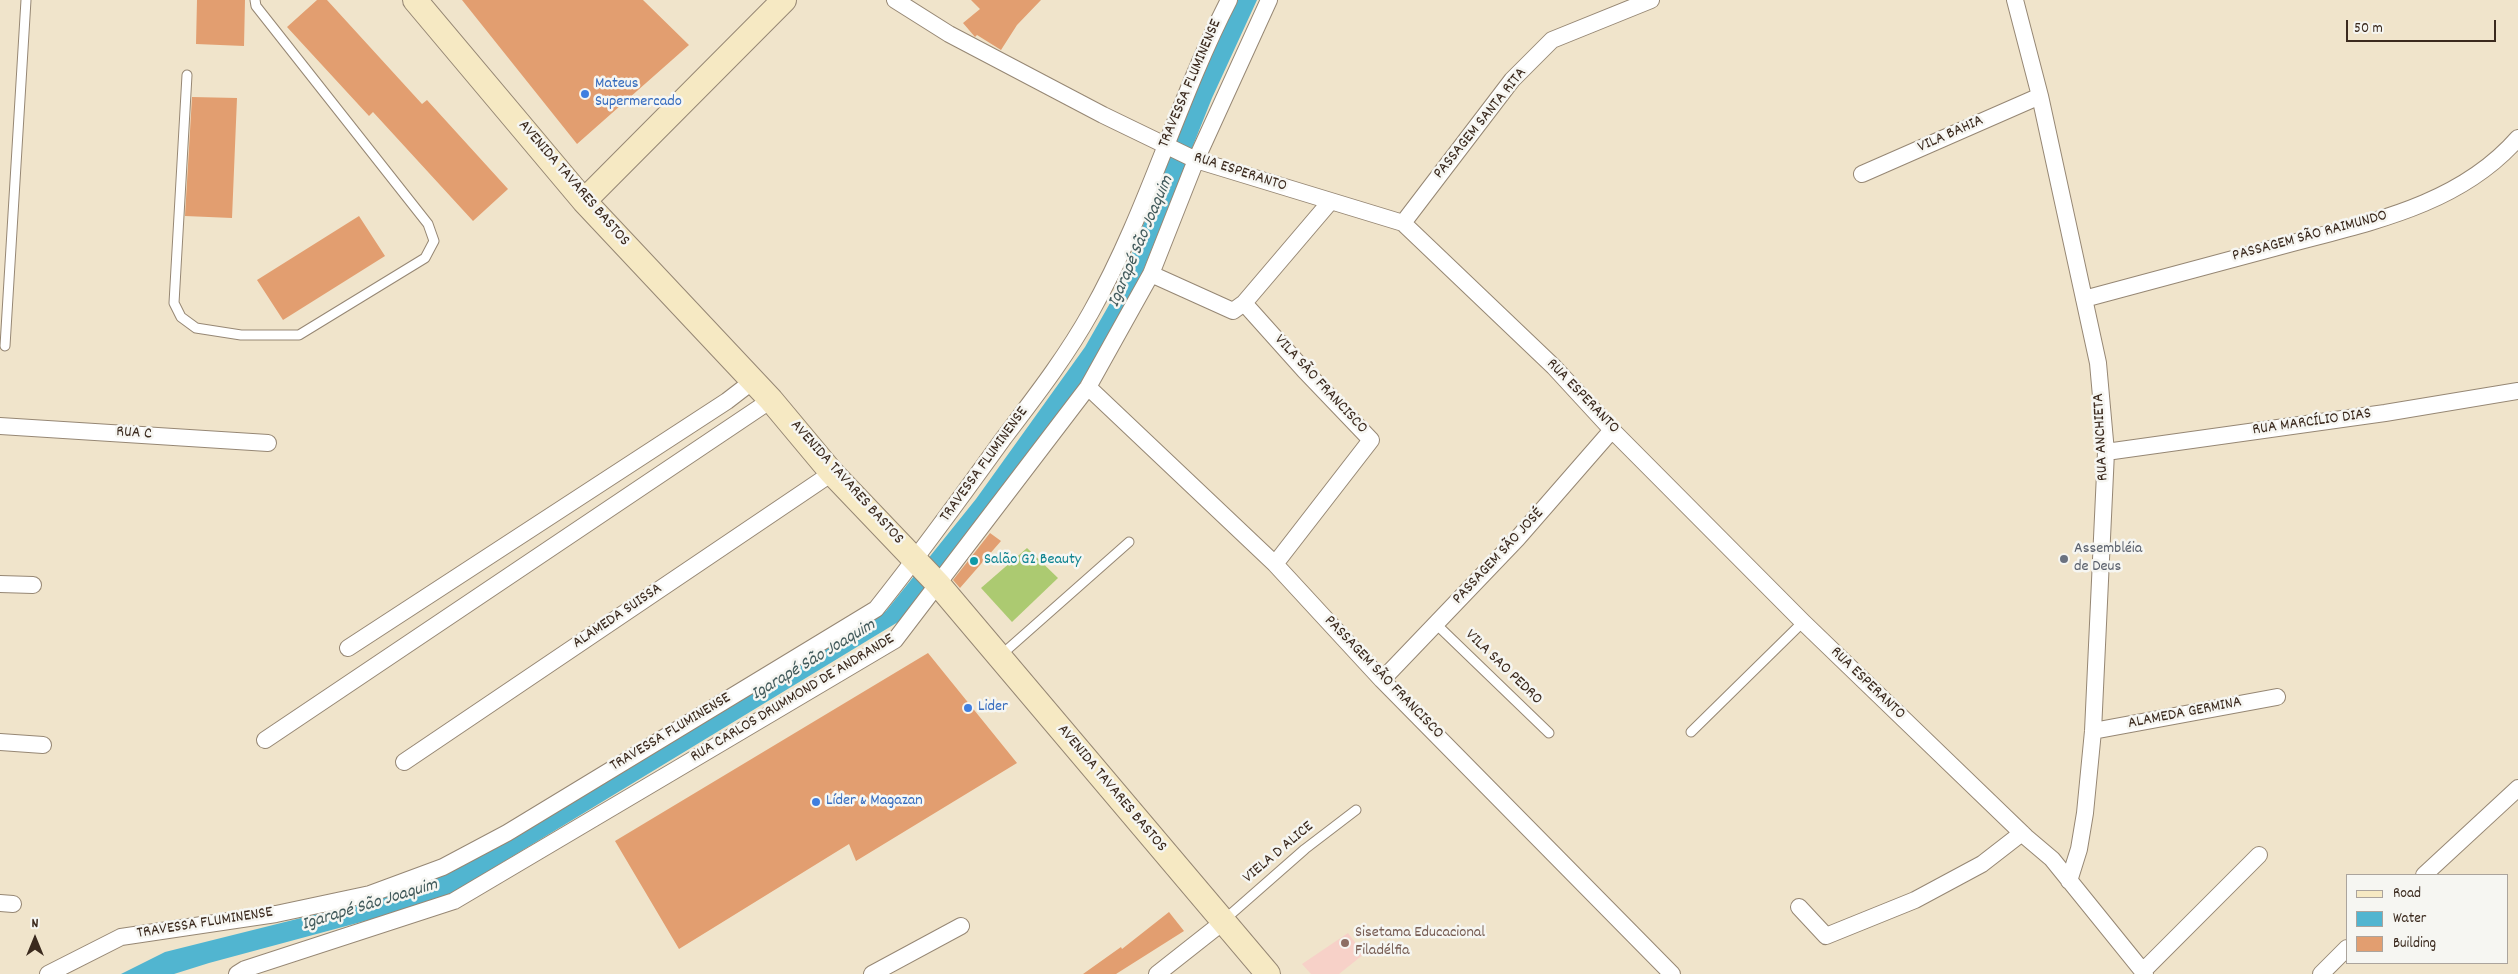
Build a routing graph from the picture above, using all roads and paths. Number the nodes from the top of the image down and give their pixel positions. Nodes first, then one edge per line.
1 (26, 0) edge
2 (255, 0) edge
3 (415, 0) edge
4 (784, 0) edge
5 (895, 0) edge
6 (1229, 0) edge
7 (1269, 0) edge
8 (1651, 0) edge
9 (2015, 0) edge
10 (188, 75) dead end
11 (2040, 96) junction
12 (2518, 138) edge
13 (1168, 147) junction
14 (1193, 158) junction
15 (1862, 174) dead end
16 (584, 201) junction
17 (1330, 202) junction
18 (1403, 223) junction
19 (1151, 274) junction
20 (2084, 299) junction
21 (1244, 303) junction
22 (5, 346) dead end
23 (753, 381) junction
24 (1088, 387) junction
25 (2518, 391) edge
26 (771, 400) junction
27 (0, 426) edge
28 (1612, 430) junction
29 (268, 442) dead end
30 (2106, 452) junction
31 (832, 473) junction
32 (1129, 542) dead end
33 (917, 561) junction
34 (1276, 564) junction
35 (936, 582) junction
36 (0, 584) edge
37 (33, 585) dead end
38 (1804, 622) junction
39 (1436, 624) junction
40 (348, 648) dead end
41 (1000, 657) junction
42 (1382, 680) junction
43 (2277, 697) dead end
44 (2094, 731) junction
45 (1691, 732) dead end
46 (1550, 733) dead end
47 (265, 740) dead end
48 (0, 742) edge
49 (43, 744) dead end
50 (404, 762) dead end
51 (2518, 788) edge
52 (1356, 810) dead end
53 (2022, 833) junction
54 (2259, 855) dead end
55 (2425, 874) edge
56 (2070, 880) junction
57 (1800, 907) dead end
58 (1223, 922) junction
59 (960, 926) dead end
60 (2346, 949) edge
61 (2144, 972) edge
62 (48, 974) edge
63 (237, 974) edge
64 (872, 974) edge
65 (1157, 974) edge
66 (1268, 974) edge
67 (1672, 974) edge
68 (2320, 974) edge

1 - 22 lane
2 - 10 lane
3 - 16 main road, AVENIDA TAVARES BASTOS
4 - 16 main road
5 - 13 street, RUA ESPERANTO
6 - 13 street, TRAVESSA FLUMINENSE
7 - 14 street, RUA CARLOS DRUMMOND DE ANDRANDE
8 - 18 street, PASSAGEM SANTA RITA
9 - 11 street, RUA ANCHIETA
11 - 15 street, VILA BAHIA
11 - 20 street, RUA ANCHIETA
12 - 20 street, PASSAGEM SÃO RAIMUNDO
13 - 14 street, RUA ESPERANTO
13 - 33 street, TRAVESSA FLUMINENSE
14 - 17 street, RUA ESPERANTO
14 - 19 street, RUA CARLOS DRUMMOND DE ANDRANDE
16 - 23 main road, AVENIDA TAVARES BASTOS
17 - 18 street, RUA ESPERANTO
17 - 21 street
18 - 28 street, RUA ESPERANTO
19 - 21 street
19 - 24 street, RUA CARLOS DRUMMOND DE ANDRANDE
20 - 30 street, RUA ANCHIETA
21 - 34 street, VILA SÃO FRANCISCO
23 - 26 main road, AVENIDA TAVARES BASTOS
23 - 40 street
24 - 34 street, PASSAGEM SÃO FRANCISCO
24 - 35 street, RUA CARLOS DRUMMOND DE ANDRANDE
25 - 30 street, RUA MARCÍLIO DIAS
26 - 31 main road, AVENIDA TAVARES BASTOS
26 - 47 street
27 - 29 street, RUA C
28 - 38 street, RUA ESPERANTO
28 - 39 street, PASSAGEM SÃO JOSÉ
30 - 44 street, RUA ANCHIETA
31 - 33 main road, AVENIDA TAVARES BASTOS
31 - 50 street, ALAMEDA SUISSA
32 - 41 lane
33 - 35 main road, AVENIDA TAVARES BASTOS
33 - 62 street, TRAVESSA FLUMINENSE
34 - 42 street, PASSAGEM SÃO FRANCISCO
35 - 41 main road, AVENIDA TAVARES BASTOS
35 - 63 street, RUA CARLOS DRUMMOND DE ANDRANDE
36 - 37 street
38 - 45 lane
38 - 53 street, RUA ESPERANTO
39 - 42 street, PASSAGEM SÃO JOSÉ
39 - 46 lane, VILA SAO PEDRO
41 - 58 main road, AVENIDA TAVARES BASTOS
42 - 67 street, PASSAGEM SÃO FRANCISCO
43 - 44 street, ALAMEDA GERMINA
44 - 56 street, RUA ANCHIETA
48 - 49 street
51 - 55 street
52 - 58 lane, VIELA D ALICE
53 - 56 street, RUA ESPERANTO
53 - 57 street
54 - 61 street
56 - 61 street, RUA ESPERANTO
58 - 65 street
58 - 66 main road, AVENIDA TAVARES BASTOS
59 - 64 street
60 - 68 street

